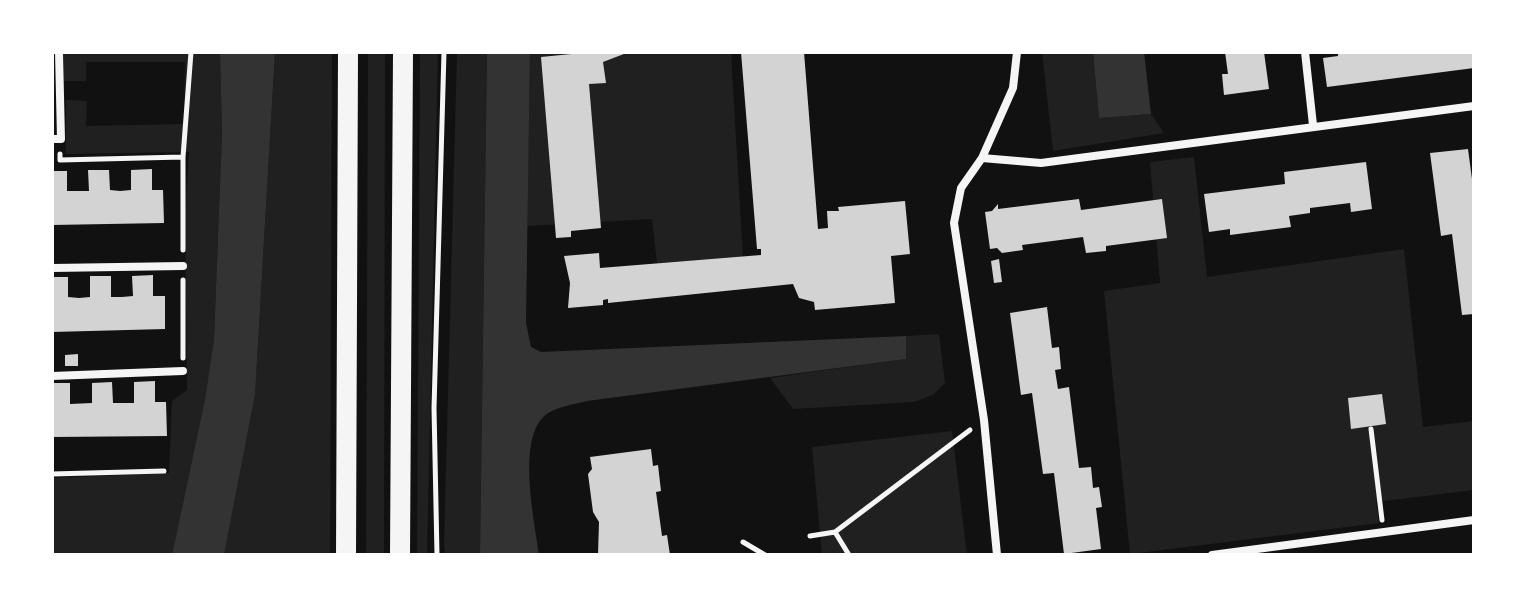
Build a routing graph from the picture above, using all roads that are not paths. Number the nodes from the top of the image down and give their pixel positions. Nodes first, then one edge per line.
1 (59, 52) edge
2 (348, 52) edge
3 (403, 52) edge
4 (1017, 52) edge
5 (1305, 52) edge
6 (1474, 106) edge
7 (1313, 125) junction
8 (56, 139) edge
9 (982, 158) junction
10 (183, 266) road end
11 (52, 268) edge
12 (183, 371) road end
13 (52, 376) edge
14 (1474, 520) edge
15 (1233, 554) edge
16 (346, 555) edge
17 (400, 555) edge
18 (997, 555) edge
19 (1212, 555) edge

1 - 8 street
2 - 16 main road
3 - 17 main road
4 - 9 street
5 - 7 street
6 - 7 street
7 - 9 street
9 - 18 street
10 - 11 street
12 - 13 street
14 - 15 street
15 - 19 street

